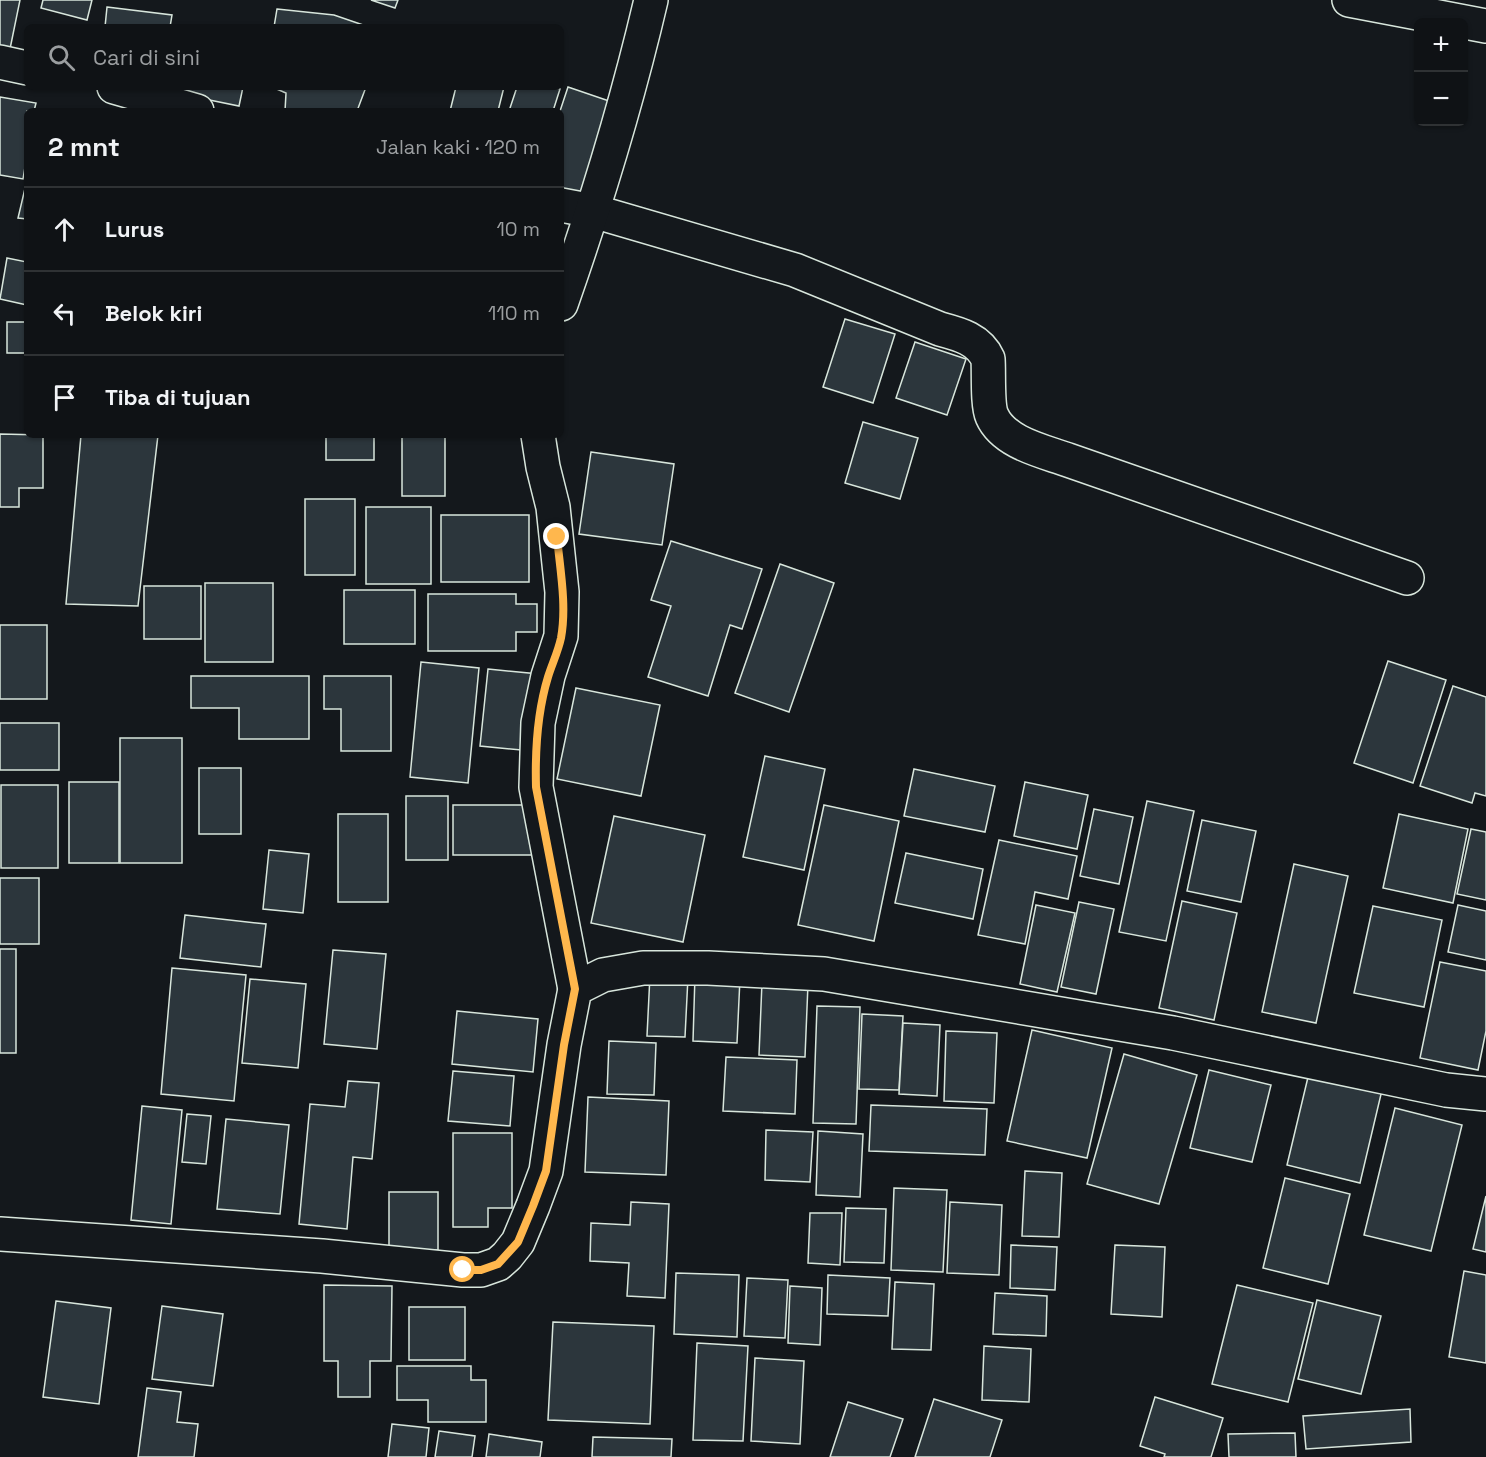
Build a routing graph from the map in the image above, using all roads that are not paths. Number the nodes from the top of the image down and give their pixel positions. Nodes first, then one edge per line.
1 (651, 0) edge
2 (1349, 0) edge
3 (1486, 26) edge
4 (0, 62) edge
5 (24, 67) edge
6 (116, 96) edge
7 (181, 108) edge
8 (564, 206) edge
9 (593, 211) junction
10 (564, 294) edge
11 (538, 438) edge
12 (1407, 578) dead end
13 (575, 989) junction
14 (1486, 1094) edge
15 (0, 1234) edge

1 - 9 street
2 - 3 street
4 - 5 street
6 - 7 street
8 - 9 street
9 - 10 street
9 - 12 street
11 - 13 street
13 - 14 street
13 - 15 street

